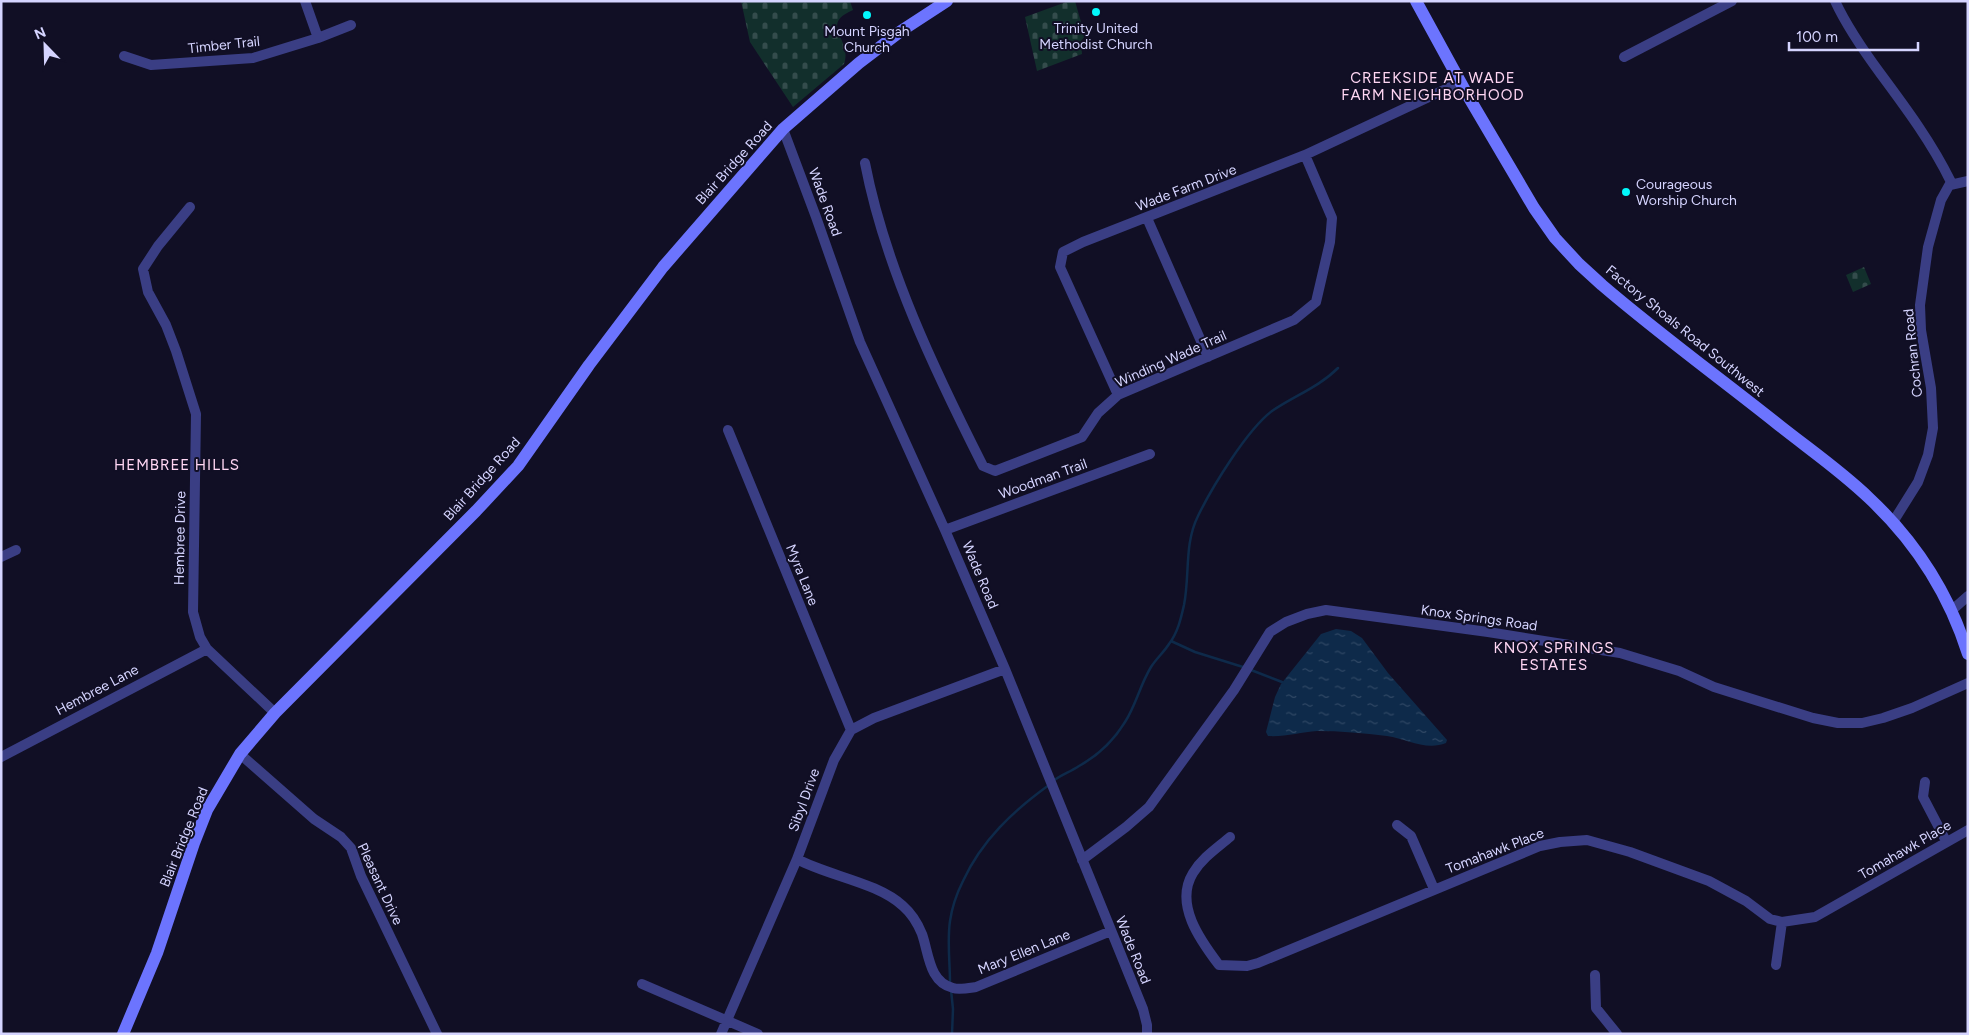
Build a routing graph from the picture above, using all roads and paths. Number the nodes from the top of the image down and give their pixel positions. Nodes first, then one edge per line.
1 (305, 1) edge
2 (947, 1) edge
3 (1416, 1) edge
4 (1732, 1) edge
5 (1835, 1) edge
6 (351, 25) dead end
7 (318, 38) junction
8 (124, 56) dead end
9 (1624, 56) dead end
10 (1461, 82) junction
11 (783, 130) junction
12 (1305, 155) junction
13 (866, 163) dead end
14 (1968, 181) edge
15 (1950, 185) junction
16 (190, 207) dead end
17 (1147, 218) junction
18 (1208, 357) junction
19 (1118, 395) junction
20 (728, 430) dead end
21 (1150, 454) dead end
22 (1893, 522) junction
23 (945, 530) junction
24 (16, 550) dead end
25 (1, 557) edge
26 (1968, 596) edge
27 (1951, 611) junction
28 (207, 649) junction
29 (1968, 654) edge
30 (1005, 669) junction
31 (1968, 683) edge
32 (275, 713) junction
33 (851, 730) junction
34 (240, 754) junction
35 (1, 757) edge
36 (1925, 782) dead end
37 (1397, 825) dead end
38 (1968, 830) edge
39 (1230, 837) dead end
40 (1946, 841) junction
41 (798, 859) junction
42 (1082, 860) junction
43 (1434, 889) junction
44 (1782, 922) junction
45 (1111, 931) junction
46 (1776, 965) dead end
47 (1595, 975) dead end
48 (642, 984) dead end
49 (726, 1020) junction
50 (123, 1034) edge
51 (437, 1034) edge
52 (721, 1034) edge
53 (758, 1034) edge
54 (1146, 1034) edge
55 (1617, 1034) edge

1 - 7 street
2 - 11 street, Blair Bridge Road
3 - 10 street, Factory Shoals Road Southwest
4 - 9 street
5 - 15 street
6 - 7 street, Timber Trail
7 - 8 street, Timber Trail
10 - 12 street, Wade Farm Drive
10 - 22 street, Factory Shoals Road Southwest
11 - 23 street, Wade Road
11 - 32 street, Blair Bridge Road
12 - 17 street, Wade Farm Drive
12 - 18 street, Winding Wade Trail
13 - 19 street, Winding Wade Trail
14 - 15 street
15 - 22 street, Cochran Road
16 - 28 street, Hembree Drive
17 - 18 street
17 - 19 street, Wade Farm Drive
18 - 19 street, Winding Wade Trail
20 - 33 street, Myra Lane
21 - 23 street, Woodman Trail
22 - 27 street, Factory Shoals Road Southwest
23 - 30 street, Wade Road
24 - 25 street
26 - 27 street
27 - 29 street, Factory Shoals Road Southwest
28 - 32 street, Hembree Drive
28 - 35 street, Hembree Lane
30 - 33 street
30 - 42 street, Wade Road
31 - 42 street, Knox Springs Road
32 - 34 street, Blair Bridge Road
33 - 41 street, Sibyl Drive
34 - 50 street, Blair Bridge Road
34 - 51 street, Pleasant Drive
36 - 40 street
37 - 43 street
38 - 40 street, Tomahawk Place
39 - 43 street, Tomahawk Place
40 - 44 street, Tomahawk Place
41 - 45 street, Mary Ellen Lane
41 - 49 street, Sibyl Drive
42 - 45 street, Wade Road
43 - 44 street, Tomahawk Place
44 - 46 street
45 - 54 street, Wade Road
47 - 55 street
48 - 49 street
49 - 52 street, Sibyl Drive
49 - 53 street

